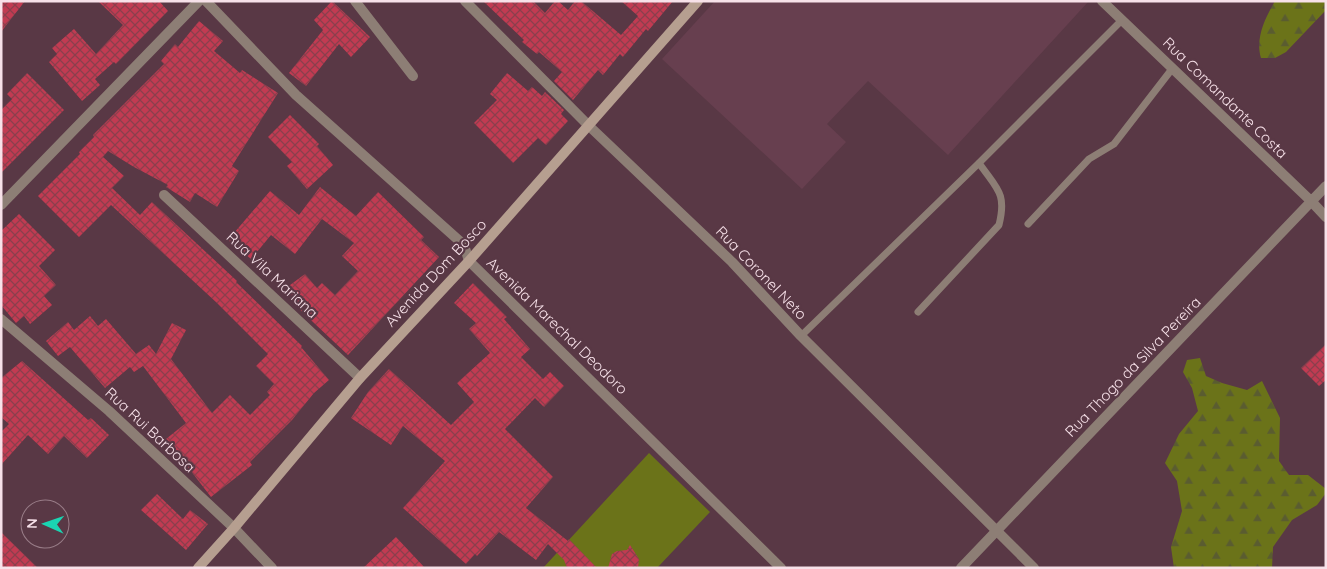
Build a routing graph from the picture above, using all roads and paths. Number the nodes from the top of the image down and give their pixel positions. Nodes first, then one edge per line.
1 (199, 1) edge
2 (206, 1) edge
3 (355, 1) edge
4 (465, 1) edge
5 (698, 1) edge
6 (1102, 1) edge
7 (1122, 20) junction
8 (1172, 68) junction
9 (413, 76) dead end
10 (588, 125) junction
11 (979, 164) junction
12 (1326, 186) edge
13 (164, 195) dead end
14 (1311, 202) junction
15 (1, 205) edge
16 (1326, 217) edge
17 (1028, 224) dead end
18 (469, 261) junction
19 (918, 312) dead end
20 (1, 319) edge
21 (801, 336) junction
22 (360, 378) junction
23 (234, 528) junction
24 (998, 530) junction
25 (198, 568) edge
26 (272, 568) edge
27 (781, 568) edge
28 (961, 568) edge
29 (1034, 568) edge

1 - 15 street
2 - 18 street, Avenida Marechal Deodoro
3 - 9 street
4 - 10 street, Rua Coronel Neto
5 - 10 main road, Avenida Dom Bosco
6 - 7 street, Rua Comandante Costa
7 - 8 street, Rua Comandante Costa
7 - 11 lane
8 - 14 street, Rua Comandante Costa
8 - 17 lane
10 - 18 main road, Avenida Dom Bosco
10 - 21 street, Rua Coronel Neto
11 - 19 lane
11 - 21 lane
12 - 14 street, Rua Thogo da Silva Pereira
13 - 22 street, Rua Vila Mariana
14 - 16 street, Rua Comandante Costa
14 - 24 street, Rua Thogo da Silva Pereira
18 - 22 main road, Avenida Dom Bosco
18 - 27 street, Avenida Marechal Deodoro
20 - 23 street, Rua Rui Barbosa
21 - 24 street, Rua Coronel Neto
22 - 23 main road, Avenida Dom Bosco
23 - 25 main road, Avenida Dom Bosco
23 - 26 street, Rua Rui Barbosa
24 - 28 street, Rua Thogo da Silva Pereira
24 - 29 street, Rua Coronel Neto

